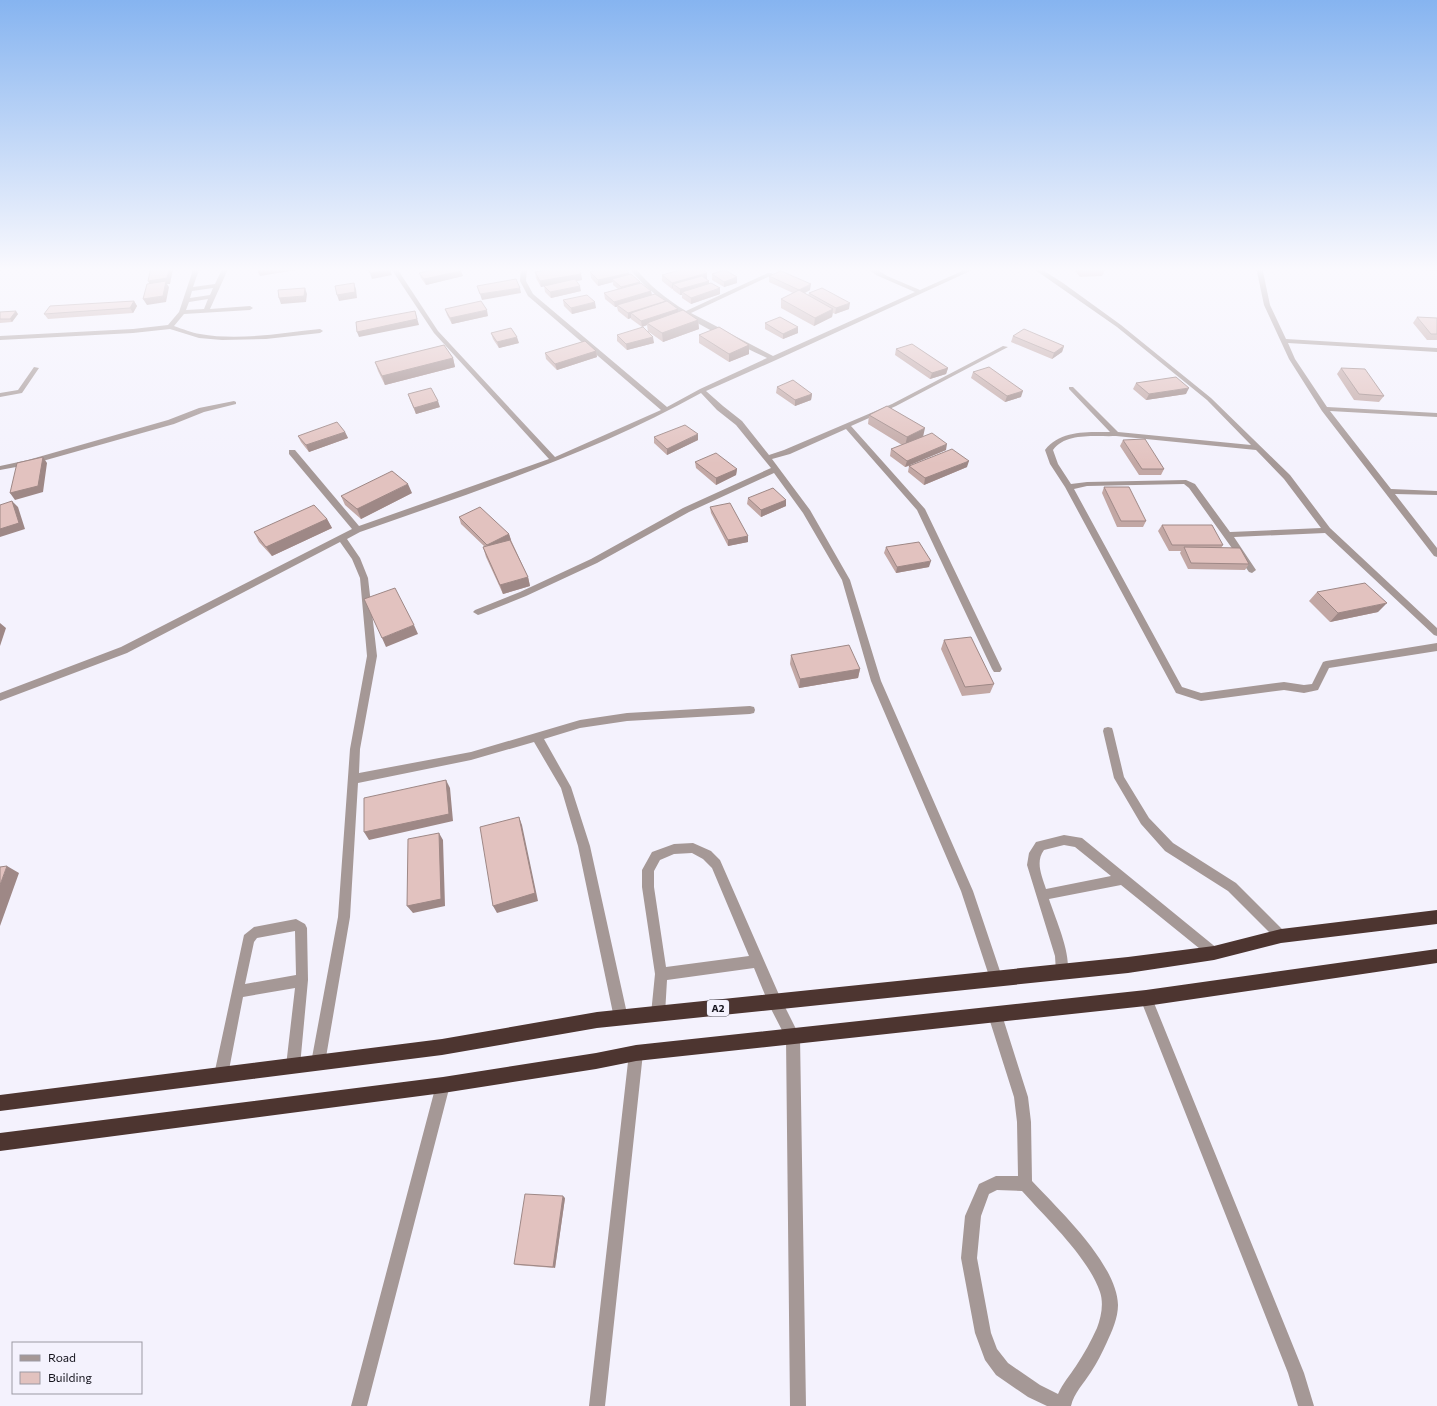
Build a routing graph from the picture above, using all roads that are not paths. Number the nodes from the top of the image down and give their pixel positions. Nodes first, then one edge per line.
1 (83, 333) edge
2 (188, 333) edge
3 (303, 333) edge
4 (437, 333) edge
5 (574, 333) edge
6 (724, 333) edge
7 (831, 333) edge
8 (1127, 333) edge
9 (1280, 333) edge
10 (0, 338) edge
11 (1284, 341) junction
12 (1005, 347) dead end
13 (1437, 350) edge
14 (774, 359) junction
15 (36, 368) dead end
16 (1071, 388) dead end
17 (702, 390) junction
18 (0, 395) edge
19 (234, 403) dead end
20 (1325, 409) junction
21 (666, 410) junction
22 (1437, 415) edge
23 (847, 426) junction
24 (1116, 434) junction
25 (1258, 448) junction
26 (292, 452) dead end
27 (767, 458) junction
28 (554, 460) junction
29 (0, 468) edge
30 (776, 469) junction
31 (1069, 487) junction
32 (1390, 491) junction
33 (1437, 493) edge
34 (357, 530) junction
35 (1327, 530) junction
36 (1228, 534) junction
37 (342, 538) junction
38 (1437, 554) edge
39 (1252, 570) dead end
40 (478, 612) dead end
41 (1437, 633) edge
42 (1437, 647) edge
43 (996, 669) dead end
44 (0, 697) edge
45 (750, 710) dead end
46 (1108, 731) dead end
47 (537, 737) junction
48 (353, 779) junction
49 (1122, 879) junction
50 (1042, 895) junction
51 (1437, 917) edge
52 (1282, 936) junction
53 (1214, 953) junction
54 (1437, 956) edge
55 (758, 961) junction
56 (1062, 972) junction
57 (661, 974) junction
58 (302, 980) junction
59 (996, 980) junction
60 (237, 992) junction
61 (1146, 998) junction
62 (775, 1002) junction
63 (658, 1014) junction
64 (995, 1015) junction
65 (620, 1018) junction
66 (793, 1037) junction
67 (636, 1054) junction
68 (318, 1063) junction
69 (293, 1066) junction
70 (221, 1075) junction
71 (443, 1085) junction
72 (0, 1103) edge
73 (0, 1142) edge
74 (1026, 1184) junction
75 (1063, 1405) edge
76 (360, 1406) edge
77 (597, 1406) edge
78 (798, 1406) edge
79 (1306, 1406) edge

1 - 10 street
2 - 3 street
4 - 28 street
5 - 21 street
6 - 14 street
7 - 14 street
8 - 25 street
9 - 11 street
11 - 13 street
11 - 20 street
12 - 23 street
14 - 17 street
15 - 18 street
16 - 24 street
17 - 21 street
17 - 27 street
19 - 29 street
20 - 22 street
20 - 32 street
21 - 28 street
23 - 27 street
23 - 43 street
24 - 25 street
24 - 31 street
25 - 35 street
26 - 34 street
27 - 30 street
28 - 34 street
30 - 40 street
30 - 59 street
31 - 36 street
31 - 42 street
32 - 33 street
32 - 38 street
34 - 37 street
35 - 36 street
35 - 41 street
36 - 39 street
37 - 44 street
37 - 48 street
45 - 47 street
46 - 52 street
47 - 48 street
47 - 65 street
48 - 68 street
49 - 50 street
49 - 50 street
49 - 53 street
50 - 56 street
51 - 52 highway, A2
52 - 53 highway, A2
53 - 56 highway, A2
54 - 61 highway
55 - 57 street
55 - 57 street
55 - 62 street
56 - 59 highway, A2
57 - 63 street
58 - 60 street
58 - 60 street
58 - 69 street
59 - 62 highway, A2
60 - 70 street
61 - 64 highway
61 - 79 street
62 - 63 highway, A2
62 - 66 street
63 - 65 highway, A2
64 - 66 highway
64 - 74 street
65 - 68 highway, A2
66 - 67 highway
66 - 78 street
67 - 71 highway
67 - 77 street
68 - 69 highway, A2
69 - 70 highway, A2
70 - 72 highway, A2
71 - 73 highway
71 - 76 street
74 - 75 street
74 - 75 street

